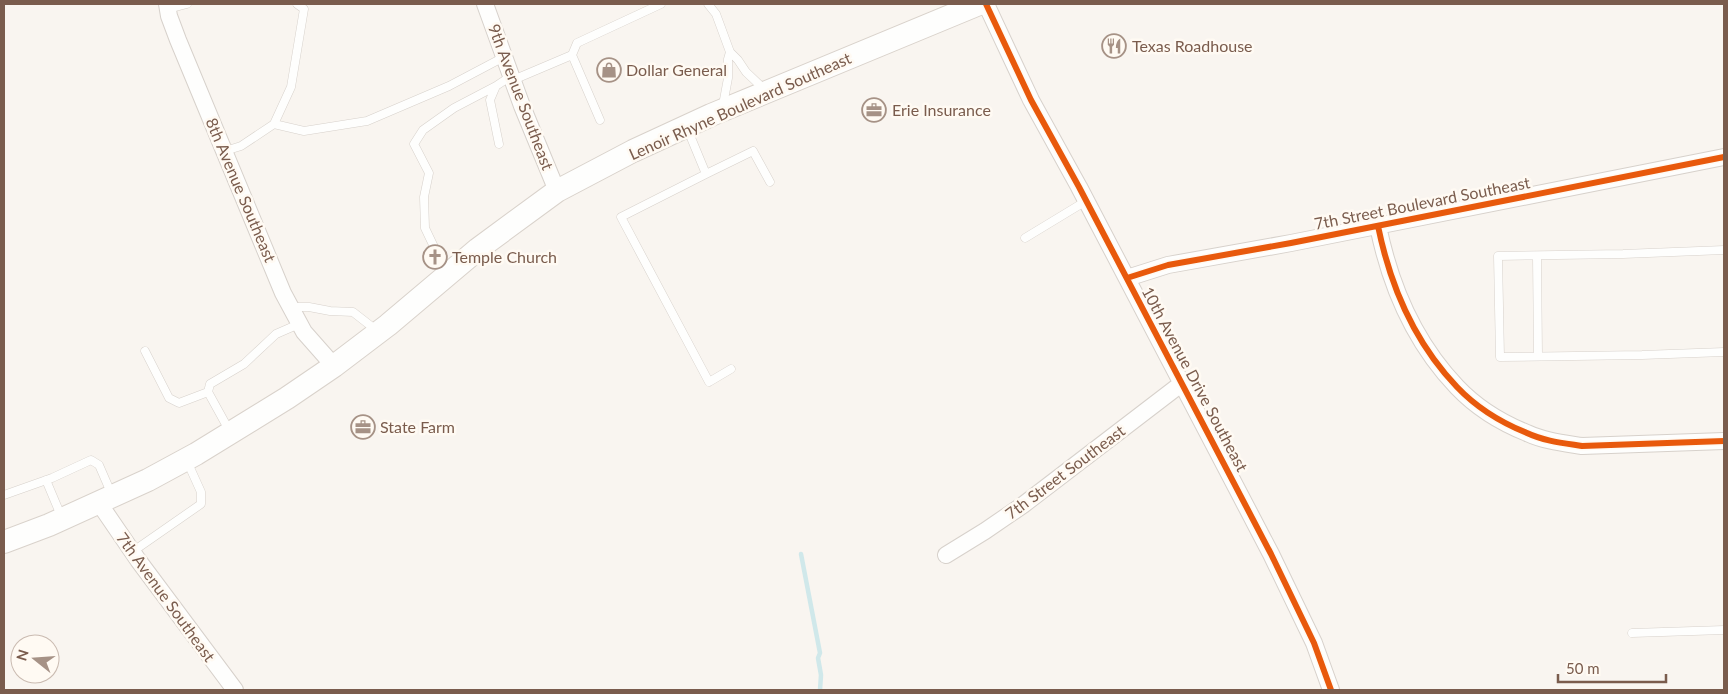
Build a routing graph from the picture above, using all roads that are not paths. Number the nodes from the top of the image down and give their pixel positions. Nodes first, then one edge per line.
1 (187, 4) edge
2 (297, 4) edge
3 (485, 4) edge
4 (661, 4) edge
5 (708, 4) edge
6 (979, 4) edge
7 (986, 4) edge
8 (167, 6) edge
9 (730, 52) junction
10 (572, 55) junction
11 (504, 57) junction
12 (512, 78) junction
13 (496, 86) junction
14 (767, 92) junction
15 (722, 110) junction
16 (600, 120) dead end
17 (274, 124) junction
18 (686, 126) junction
19 (499, 144) dead end
20 (225, 151) junction
21 (1724, 157) edge
22 (706, 174) junction
23 (770, 182) dead end
24 (557, 191) junction
25 (1086, 201) junction
26 (1378, 226) junction
27 (1025, 238) dead end
28 (1724, 250) edge
29 (1537, 256) junction
30 (447, 274) junction
31 (1127, 278) junction
32 (290, 307) junction
33 (299, 324) junction
34 (379, 332) junction
35 (146, 351) dead end
36 (1724, 352) edge
37 (1538, 356) junction
38 (334, 366) junction
39 (731, 369) dead end
40 (1181, 384) junction
41 (208, 392) junction
42 (231, 432) junction
43 (1724, 441) edge
44 (187, 459) junction
45 (46, 480) junction
46 (4, 495) edge
47 (106, 500) junction
48 (62, 520) junction
49 (4, 542) edge
50 (132, 552) junction
51 (946, 555) dead end
52 (1724, 630) edge
53 (1632, 633) dead end
54 (235, 690) edge
55 (1331, 690) edge

1 - 8 lane
2 - 17 lane
3 - 11 street, 9th Avenue Southeast
4 - 10 lane
5 - 9 lane
6 - 14 main road, Lenoir Rhyne Boulevard Southeast
7 - 25 street, 10th Avenue Drive Southeast
8 - 20 street, 8th Avenue Southeast
9 - 14 lane
9 - 15 lane
10 - 12 lane
10 - 16 lane
11 - 12 street, 9th Avenue Southeast
11 - 17 lane
12 - 13 lane
12 - 24 street, 9th Avenue Southeast
13 - 19 lane
13 - 30 lane
14 - 15 main road, Lenoir Rhyne Boulevard Southeast
15 - 18 main road, Lenoir Rhyne Boulevard Southeast
17 - 20 lane
18 - 22 lane
18 - 24 main road, Lenoir Rhyne Boulevard Southeast
20 - 32 street, 8th Avenue Southeast
21 - 26 street, 7th Street Boulevard Southeast
22 - 23 lane
22 - 39 lane
24 - 30 main road, Lenoir Rhyne Boulevard Southeast
25 - 27 lane
25 - 31 street, 10th Avenue Drive Southeast
26 - 31 street, 7th Street Boulevard Southeast
26 - 43 street
28 - 29 lane
29 - 37 lane
29 - 37 lane
30 - 34 main road, Lenoir Rhyne Boulevard Southeast
31 - 40 street, 10th Avenue Drive Southeast
32 - 33 street, 8th Avenue Southeast
32 - 34 lane
33 - 38 street, 8th Avenue Southeast
33 - 41 lane
34 - 38 main road, Lenoir Rhyne Boulevard Southeast
35 - 41 lane
36 - 37 lane
38 - 42 main road, Lenoir Rhyne Boulevard Southeast
40 - 51 street, 7th Street Southeast
40 - 55 street, 10th Avenue Drive Southeast
41 - 42 lane
42 - 44 main road, Lenoir Rhyne Boulevard Southeast
44 - 47 main road, Lenoir Rhyne Boulevard Southeast
44 - 50 lane
45 - 46 lane
45 - 47 lane
45 - 48 lane
47 - 48 main road, Lenoir Rhyne Boulevard Southeast
47 - 50 street, 7th Avenue Southeast
48 - 49 main road, Lenoir Rhyne Boulevard Southeast
50 - 54 street, 7th Avenue Southeast
52 - 53 lane

